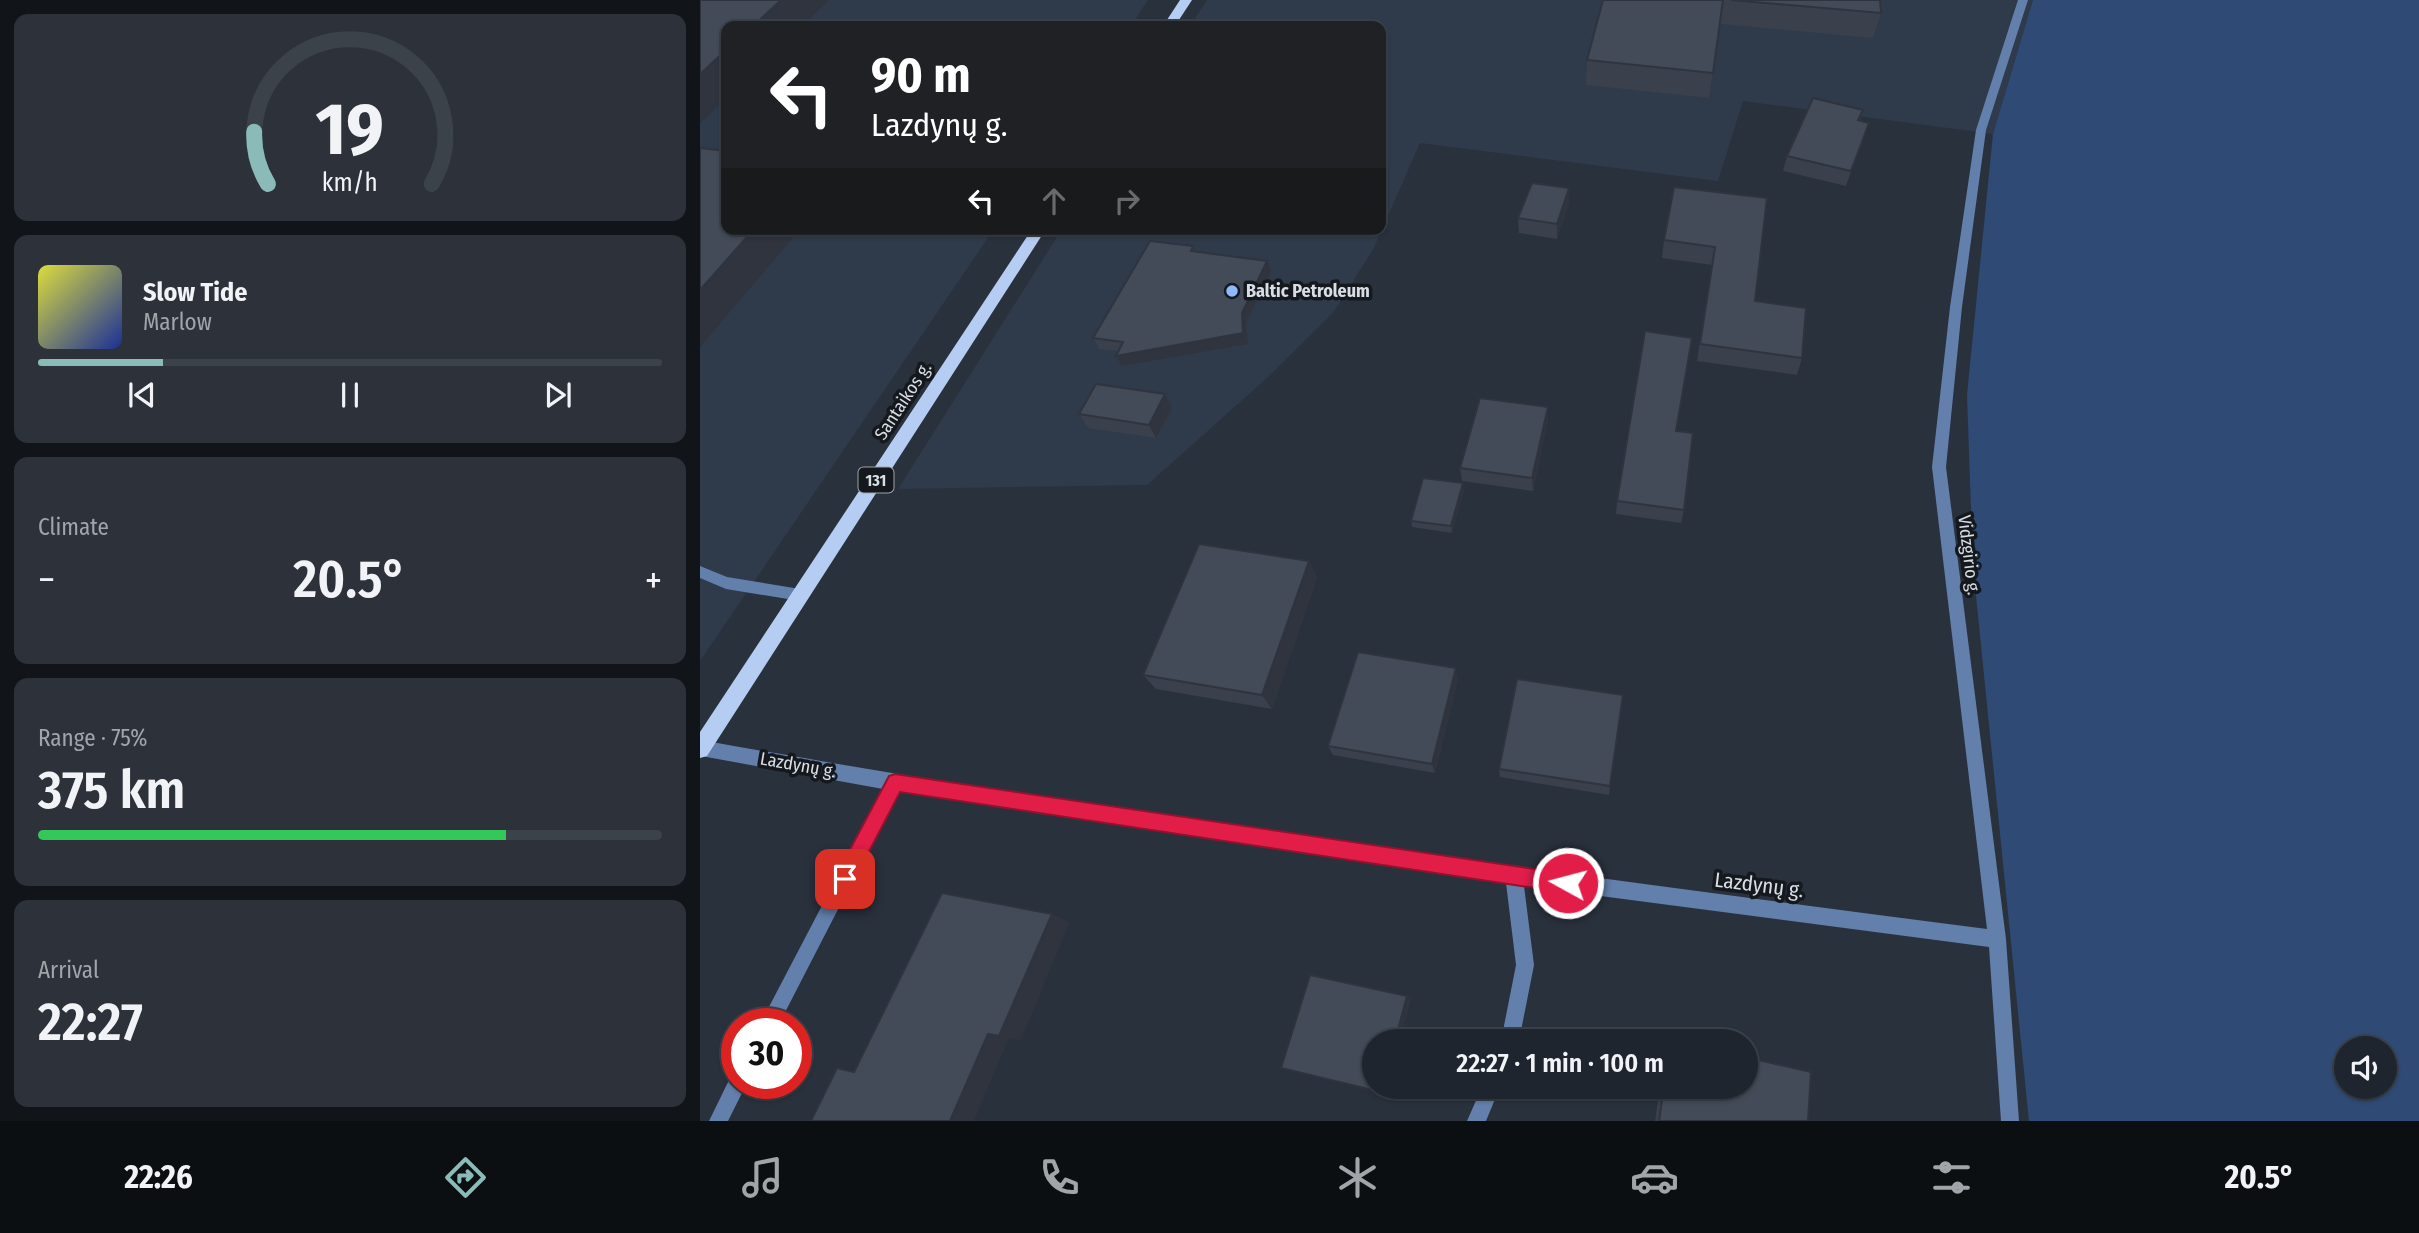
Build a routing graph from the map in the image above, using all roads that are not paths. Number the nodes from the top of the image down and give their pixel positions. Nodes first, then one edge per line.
1 (1186, 0) edge
2 (2023, 0) edge
3 (1172, 21) edge
4 (1035, 235) edge
5 (700, 572) edge
6 (800, 595) junction
7 (700, 748) edge
8 (895, 783) junction
9 (1514, 876) junction
10 (1997, 939) junction
11 (777, 1008) edge
12 (1512, 1029) edge
13 (730, 1099) edge
14 (1486, 1099) edge
15 (718, 1121) edge
16 (1476, 1121) edge
17 (2010, 1121) edge

1 - 3 main road
2 - 10 street, Vidzgirio g.
4 - 6 main road, Santaikos g. / 131
5 - 6 street
6 - 7 main road, Santaikos g. / 131
7 - 8 street, Lazdynų g.
8 - 9 street, Lazdynų g.
8 - 11 street
9 - 10 street, Lazdynų g.
9 - 12 street
10 - 17 street, Vidzgirio g.
13 - 15 street
14 - 16 street

